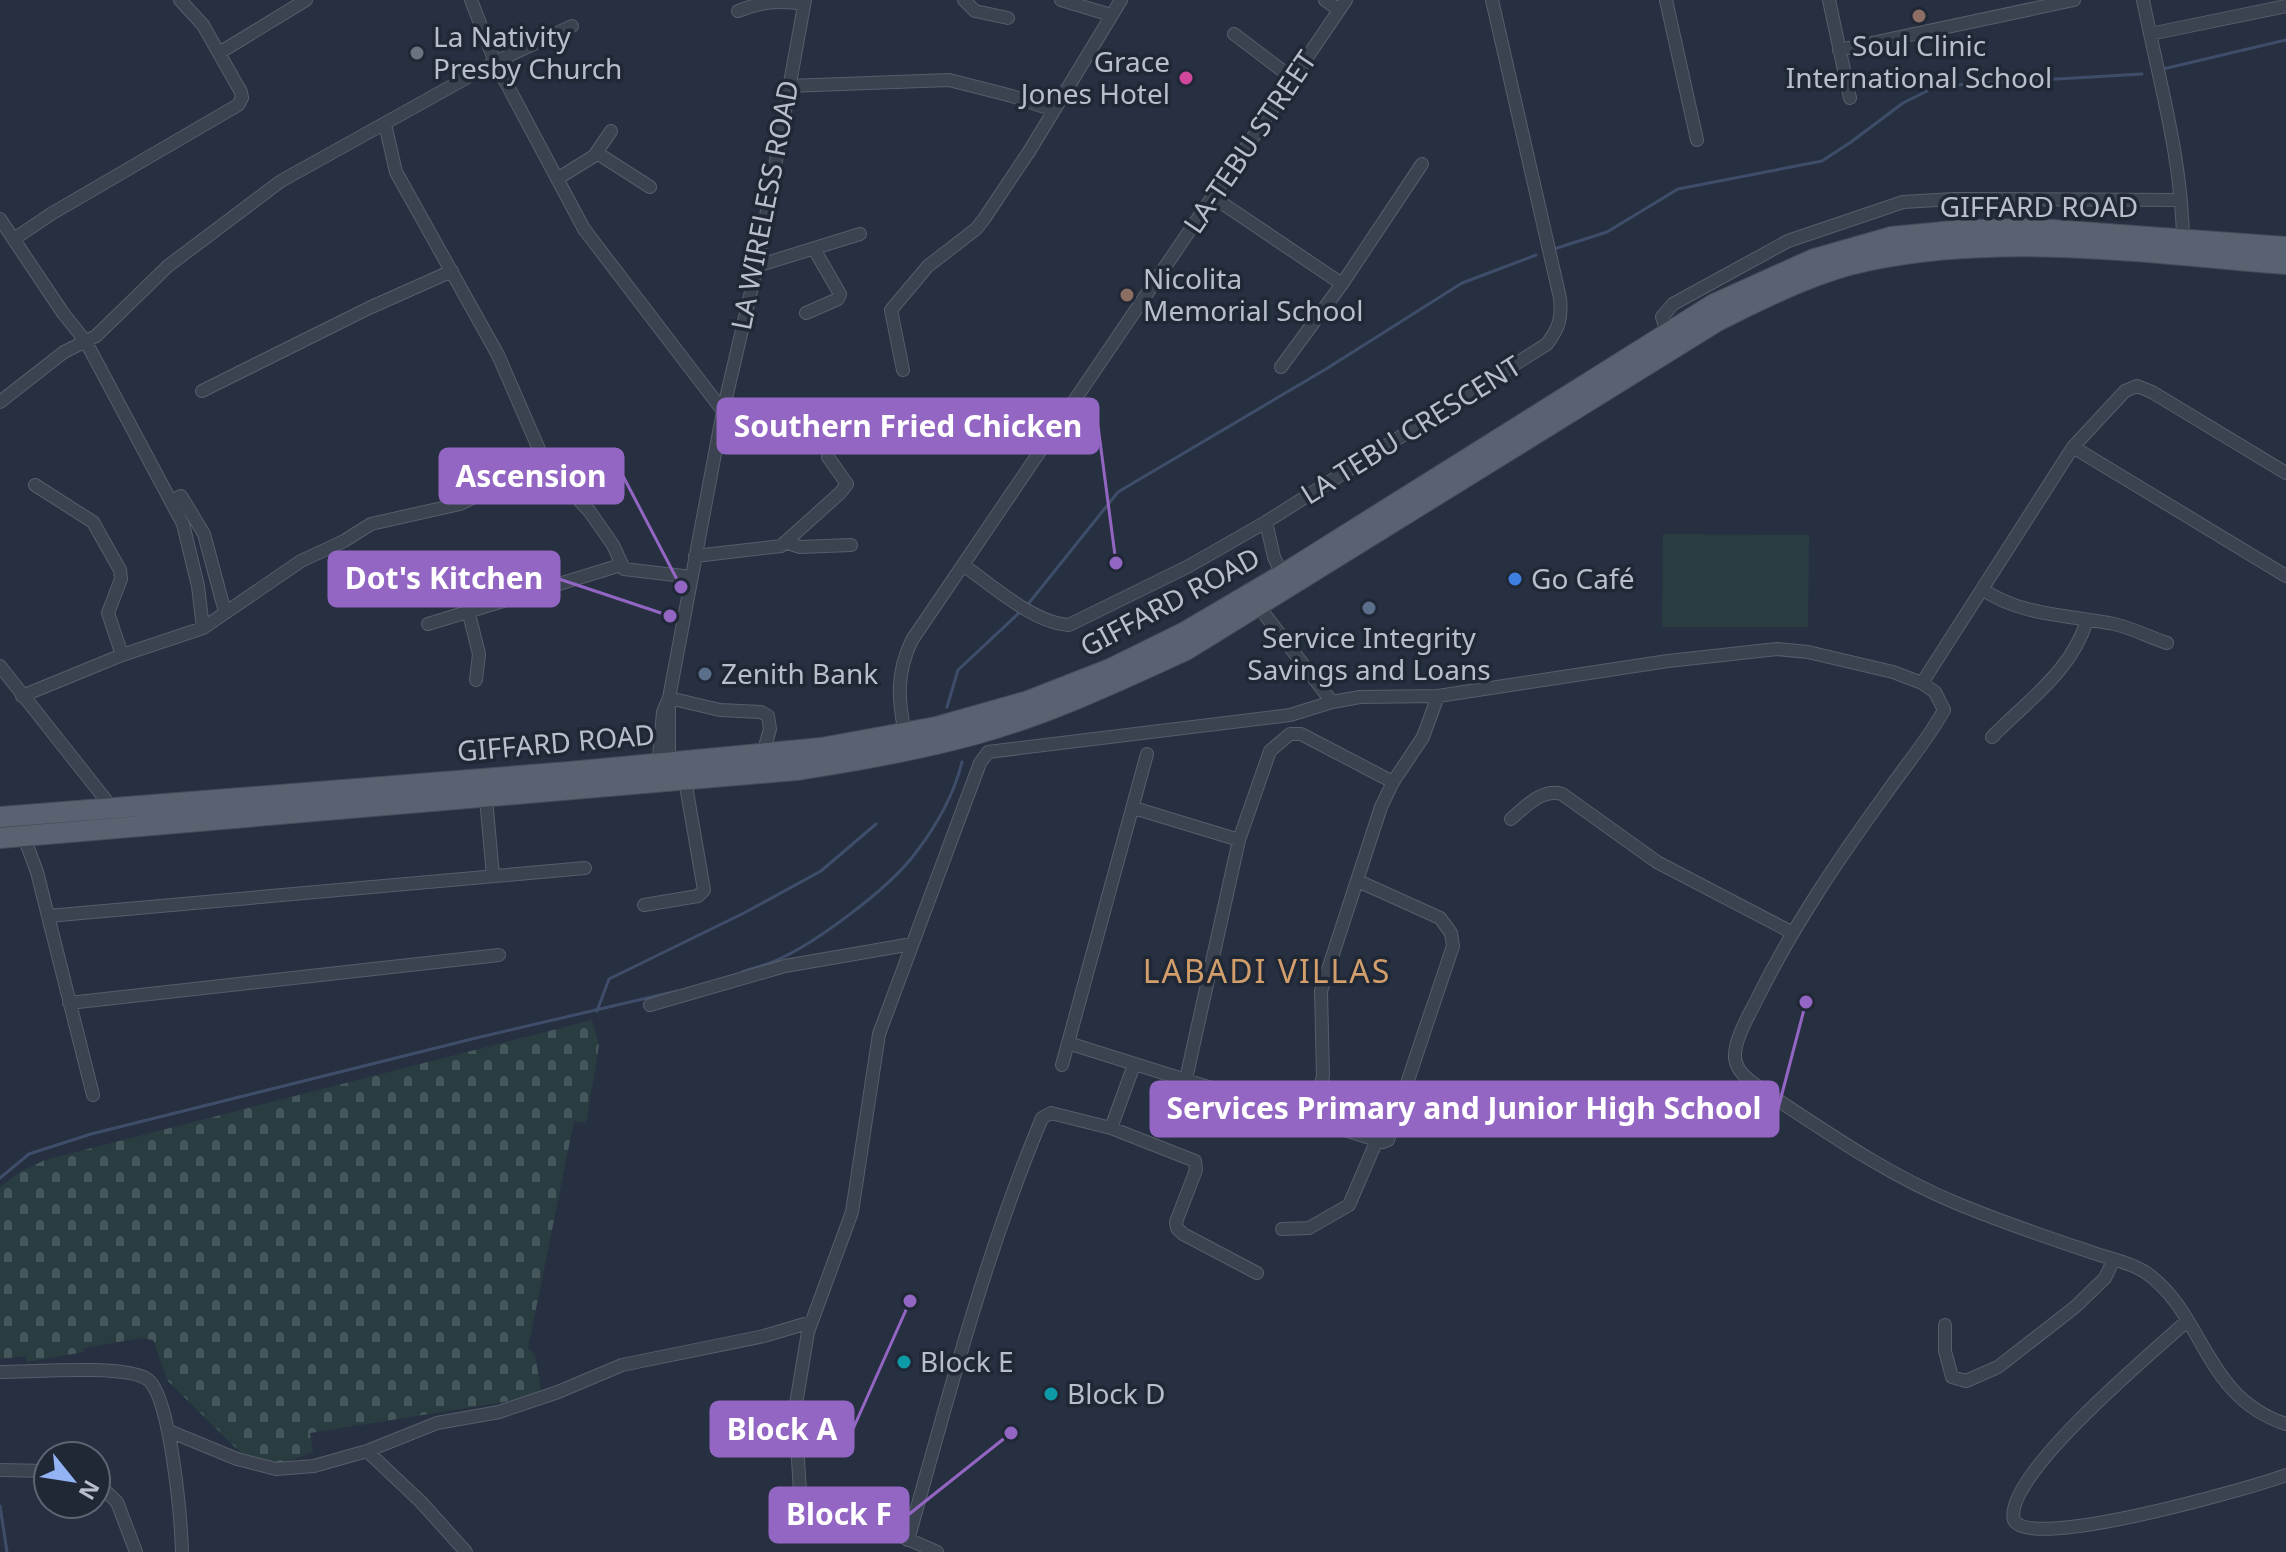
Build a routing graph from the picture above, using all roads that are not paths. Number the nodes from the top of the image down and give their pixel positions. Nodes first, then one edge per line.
1 (180, 0) edge
2 (306, 0) edge
3 (471, 0) edge
4 (964, 0) edge
5 (1061, 0) edge
6 (1121, 0) edge
7 (1325, 0) edge
8 (1492, 0) edge
9 (1666, 0) edge
10 (1829, 0) edge
11 (2074, 0) edge
12 (2143, 0) edge
13 (805, 2) edge
14 (1342, 5) edge
15 (2286, 6) edge
16 (738, 11) dead end
17 (1111, 15) junction
18 (1008, 18) dead end
19 (572, 26) dead end
20 (1234, 34) dead end
21 (2150, 34) junction
22 (1839, 50) junction
23 (219, 53) junction
24 (495, 62) junction
25 (1292, 78) junction
26 (788, 86) junction
27 (1850, 98) dead end
28 (1053, 110) junction
29 (385, 124) junction
30 (611, 131) dead end
31 (1697, 140) dead end
32 (597, 153) junction
33 (1422, 164) dead end
34 (557, 179) junction
35 (650, 187) dead end
36 (1213, 197) junction
37 (2180, 200) junction
38 (0, 219) edge
39 (860, 234) dead end
40 (14, 239) junction
41 (2183, 246) junction
42 (2286, 247) edge
43 (814, 249) junction
44 (2286, 264) edge
45 (757, 266) junction
46 (452, 271) junction
47 (1342, 284) junction
48 (806, 313) dead end
49 (1667, 333) junction
50 (86, 342) junction
51 (1281, 367) dead end
52 (903, 370) dead end
53 (202, 391) dead end
54 (0, 402) edge
55 (723, 411) junction
56 (2073, 447) junction
57 (828, 457) dead end
58 (545, 463) junction
59 (2286, 473) edge
60 (35, 485) dead end
61 (171, 501) junction
62 (1266, 522) junction
63 (785, 542) junction
64 (851, 545) dead end
65 (695, 556) junction
66 (621, 565) junction
67 (963, 565) junction
68 (1282, 575) junction
69 (2286, 576) edge
70 (691, 577) junction
71 (1982, 589) junction
72 (1259, 607) junction
73 (468, 610) junction
74 (225, 612) junction
75 (2087, 620) junction
76 (428, 624) dead end
77 (203, 628) junction
78 (2167, 643) dead end
79 (122, 655) junction
80 (0, 666) edge
81 (476, 680) dead end
82 (1922, 683) junction
83 (22, 696) junction
84 (1438, 696) junction
85 (669, 698) junction
86 (1332, 702) junction
87 (905, 734) junction
88 (977, 734) junction
89 (1992, 737) dead end
90 (763, 754) junction
91 (1147, 754) dead end
92 (980, 763) junction
93 (668, 774) junction
94 (1393, 782) junction
95 (486, 798) junction
96 (1134, 808) junction
97 (113, 809) junction
98 (0, 817) edge
99 (1511, 819) dead end
100 (24, 837) junction
101 (0, 838) edge
102 (1239, 840) junction
103 (585, 868) dead end
104 (493, 876) junction
105 (1358, 881) junction
106 (644, 905) dead end
107 (48, 916) junction
108 (1793, 933) junction
109 (912, 944) junction
110 (499, 955) dead end
111 (69, 1003) junction
112 (650, 1005) dead end
113 (1068, 1043) junction
114 (1062, 1065) dead end
115 (1134, 1065) junction
116 (1186, 1079) junction
117 (93, 1095) dead end
118 (1312, 1120) junction
119 (1111, 1128) junction
120 (1377, 1140) junction
121 (1282, 1229) dead end
122 (2114, 1259) junction
123 (1257, 1273) dead end
124 (2187, 1321) junction
125 (811, 1322) junction
126 (1945, 1325) dead end
127 (0, 1372) edge
128 (2286, 1424) edge
129 (169, 1431) junction
130 (367, 1451) junction
131 (0, 1470) edge
132 (32, 1471) edge
133 (2286, 1475) edge
134 (112, 1497) edge
135 (908, 1540) junction
136 (136, 1552) edge
137 (182, 1552) edge
138 (466, 1552) edge
139 (937, 1552) edge

1 - 23 street
2 - 23 street
3 - 24 street
4 - 18 street
5 - 17 street
6 - 17 street
7 - 14 street
8 - 62 street, LA TEBU CRESCENT
9 - 31 street
10 - 22 street
11 - 22 street
12 - 21 street
13 - 16 street
13 - 26 street, LA WIRELESS ROAD
14 - 25 street, LA-TEBU STREET
15 - 21 street
17 - 28 street
19 - 24 street
20 - 25 street
21 - 37 street
22 - 27 street
23 - 40 street
24 - 29 street
24 - 34 street
25 - 36 street, LA-TEBU STREET
26 - 28 street
26 - 45 street, LA WIRELESS ROAD
28 - 52 street
29 - 46 street
29 - 50 street
30 - 32 street
32 - 34 street
32 - 35 street
33 - 47 street
34 - 55 street
36 - 47 street
36 - 67 street, LA-TEBU STREET
37 - 41 street
37 - 49 street
38 - 40 street
39 - 43 street
40 - 50 street
41 - 42 main road, GIFFARD ROAD
41 - 44 main road, GIFFARD ROAD
41 - 49 main road, GIFFARD ROAD
41 - 72 main road, GIFFARD ROAD
43 - 45 street
43 - 48 street
45 - 55 street, LA WIRELESS ROAD
46 - 53 street
46 - 58 street
47 - 51 street
49 - 68 main road, GIFFARD ROAD
50 - 54 street
50 - 61 street
55 - 65 street, LA WIRELESS ROAD
56 - 59 street
56 - 69 street
56 - 71 street
57 - 63 street
58 - 66 street
58 - 74 street
60 - 79 street
61 - 74 street
61 - 77 street
62 - 67 street, LA TEBU CRESCENT
62 - 68 street
63 - 64 street
63 - 65 street
65 - 70 street, LA WIRELESS ROAD
66 - 70 street
66 - 73 street
67 - 87 street, LA-TEBU STREET
68 - 87 main road, GIFFARD ROAD
70 - 85 street, LA WIRELESS ROAD
71 - 75 street
71 - 82 street
72 - 86 street
72 - 88 main road, GIFFARD ROAD
73 - 76 street
73 - 81 street
74 - 77 street
75 - 78 street
75 - 89 street
77 - 79 street
79 - 83 street
80 - 83 street
82 - 84 street
82 - 108 street
83 - 97 street
84 - 86 street
84 - 94 street
85 - 90 street
85 - 93 street, LA WIRELESS ROAD
86 - 92 street
87 - 90 main road, GIFFARD ROAD
88 - 92 street
88 - 93 main road, GIFFARD ROAD
90 - 93 main road, GIFFARD ROAD
91 - 96 street
92 - 109 street
93 - 95 main road, GIFFARD ROAD
93 - 97 main road, GIFFARD ROAD
93 - 106 street, LA WIRELESS ROAD
94 - 102 street
94 - 105 street
95 - 100 main road, GIFFARD ROAD
95 - 104 street
96 - 102 street
96 - 113 street
97 - 98 main road, GIFFARD ROAD
99 - 108 street
100 - 101 main road, GIFFARD ROAD
100 - 107 street
102 - 116 street
103 - 104 street
104 - 107 street
105 - 118 street
105 - 120 street
107 - 111 street
108 - 122 street
109 - 112 street
109 - 125 street
110 - 111 street
111 - 117 street
113 - 114 street
113 - 115 street
115 - 116 street
115 - 119 street
116 - 118 street
118 - 120 street
119 - 123 street
119 - 135 street
120 - 121 street
122 - 124 street
122 - 126 street
124 - 128 street
124 - 133 street
125 - 130 street
125 - 135 street
127 - 129 street
129 - 130 street
129 - 137 street
130 - 138 street
131 - 132 street
134 - 136 street
135 - 139 street

